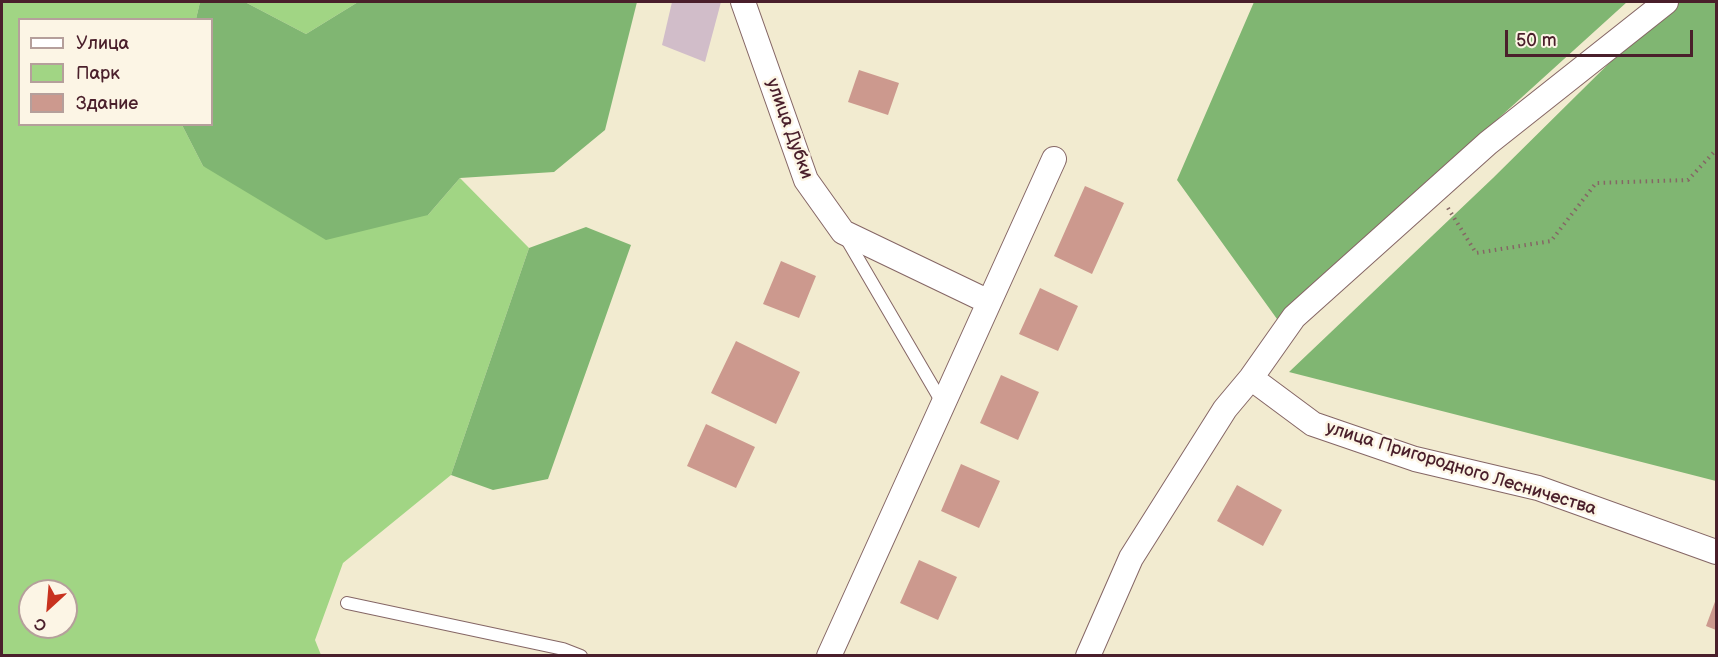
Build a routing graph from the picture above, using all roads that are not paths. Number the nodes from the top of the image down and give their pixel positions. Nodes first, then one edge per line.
1 (743, 2) edge
2 (1666, 2) edge
3 (1054, 159) dead end
4 (843, 231) junction
5 (989, 302) junction
6 (1251, 378) junction
7 (943, 404) junction
8 (1716, 552) edge
9 (347, 603) dead end
10 (581, 656) edge
11 (829, 656) edge
12 (1088, 656) edge

1 - 4 street, улица Дубки
2 - 6 street
3 - 5 street
4 - 5 street, улица Дубки
4 - 7 lane
5 - 7 street
6 - 8 street, улица Пригородного Лесничества
6 - 12 street
7 - 11 street
9 - 10 lane

